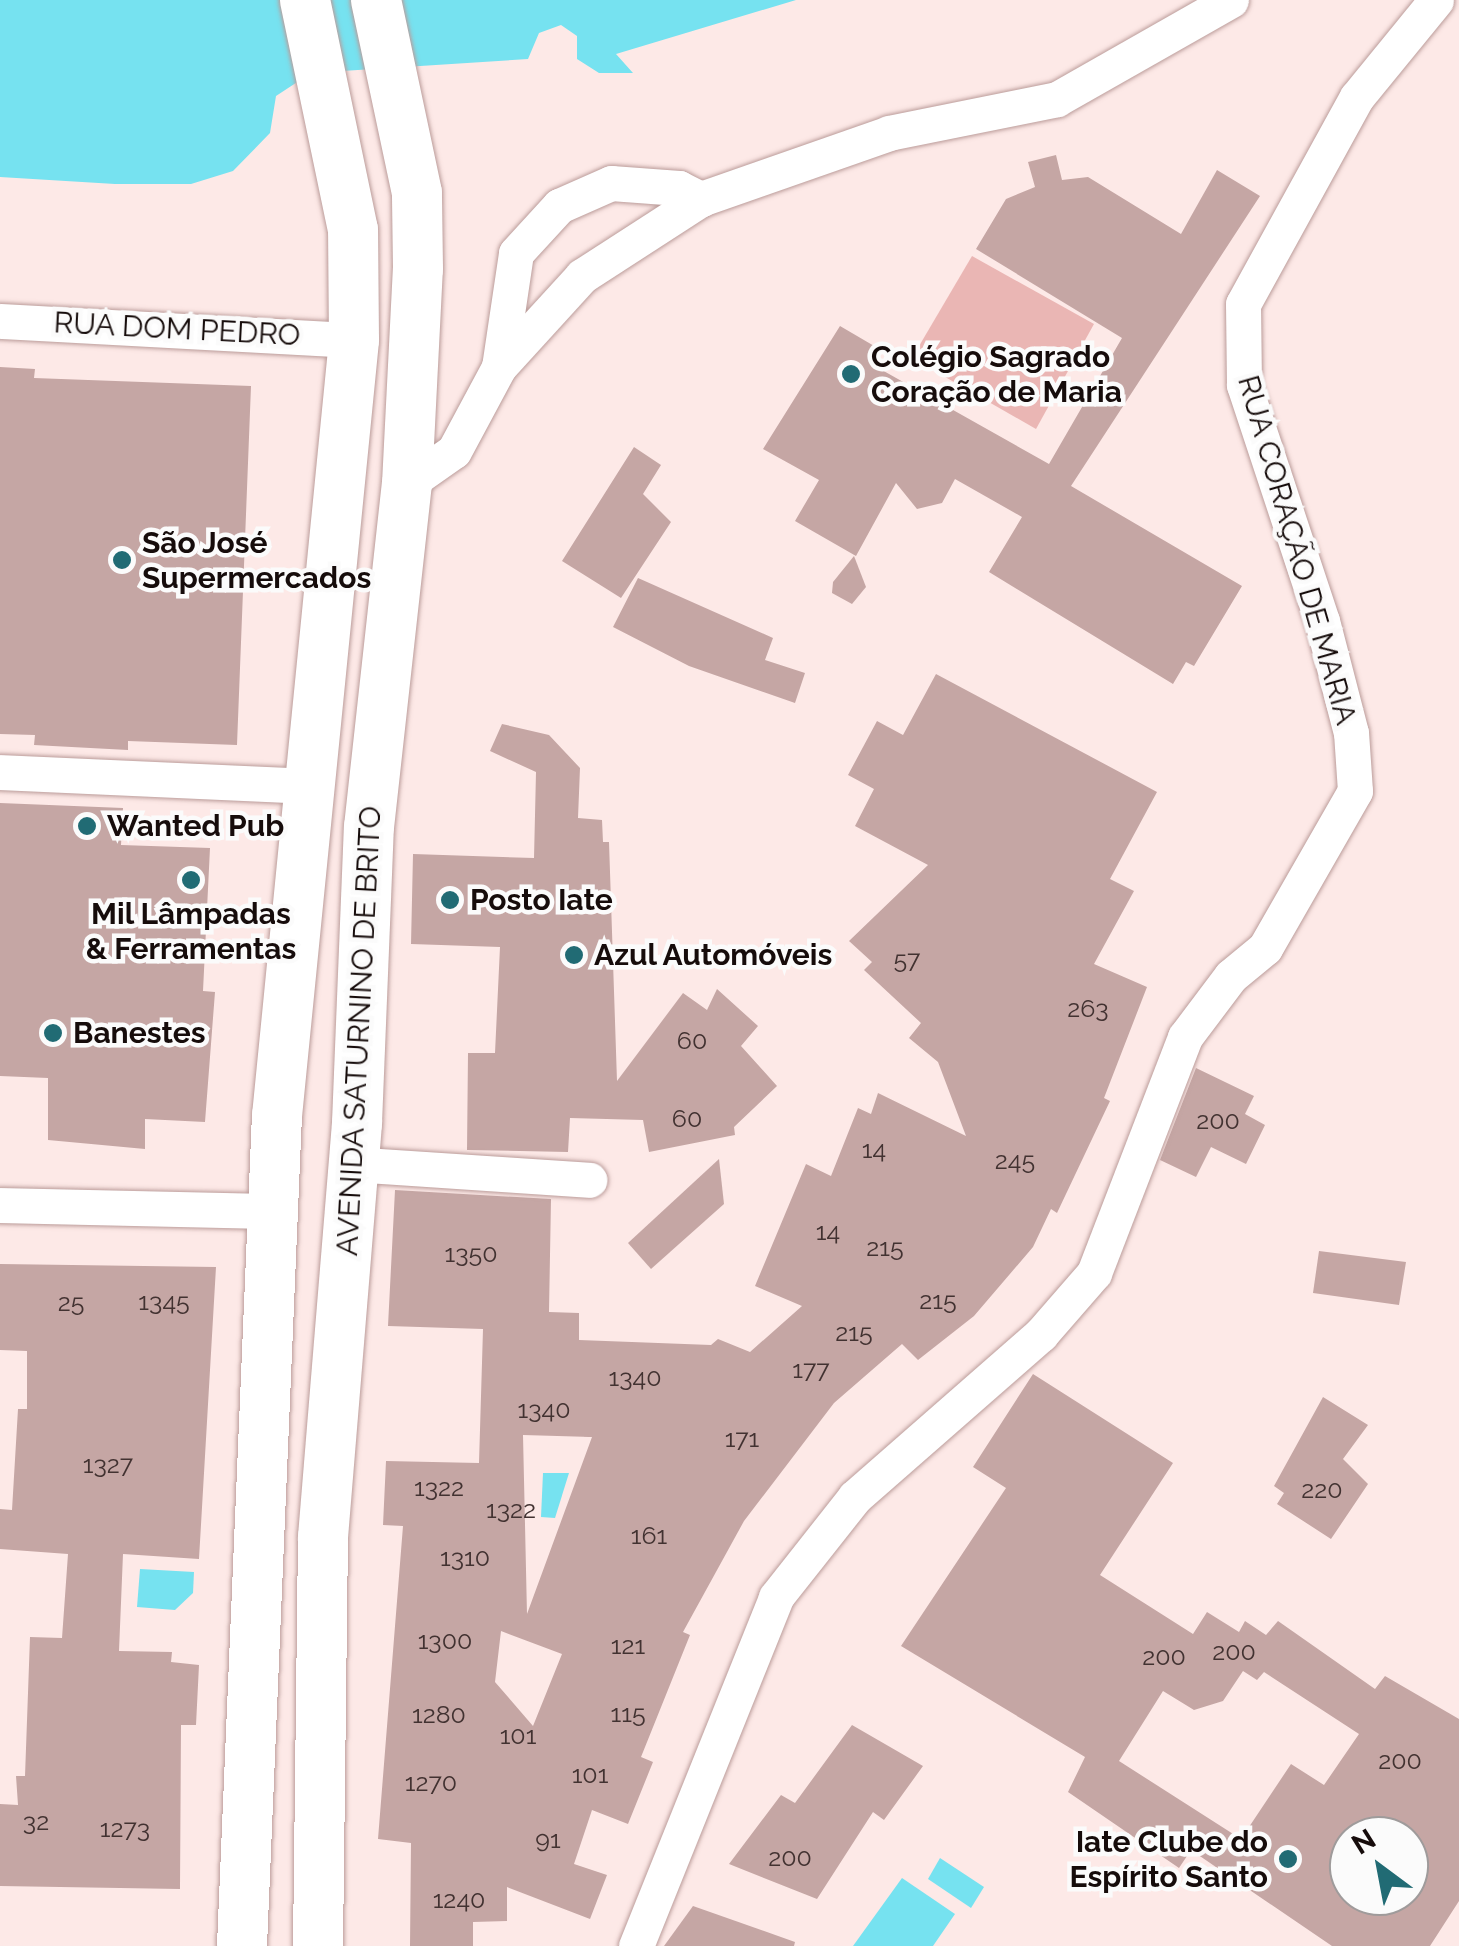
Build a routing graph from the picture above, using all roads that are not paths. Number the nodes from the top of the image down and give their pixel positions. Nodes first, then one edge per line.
1 (305, 0) edge
2 (376, 0) edge
3 (1231, 0) edge
4 (1436, 0) edge
5 (701, 200) junction
6 (0, 321) edge
7 (354, 340) junction
8 (499, 367) junction
9 (407, 484) junction
10 (0, 772) edge
11 (310, 786) junction
12 (351, 1164) junction
13 (589, 1180) dead end
14 (0, 1204) edge
15 (273, 1212) junction
16 (341, 1357) junction
17 (242, 1946) edge
18 (318, 1946) edge
19 (636, 1946) edge

1 - 7 main road, AVENIDA SATURNINO DE BRITO
2 - 9 main road, AVENIDA SATURNINO DE BRITO
3 - 5 street
4 - 19 street, RUA CORAÇÃO DE MARIA
5 - 8 street
5 - 8 street
6 - 7 street, RUA DOM PEDRO
7 - 11 main road, AVENIDA SATURNINO DE BRITO
8 - 9 street
9 - 12 main road, AVENIDA SATURNINO DE BRITO
10 - 11 street
11 - 15 main road, AVENIDA SATURNINO DE BRITO
12 - 13 street
12 - 16 main road, AVENIDA SATURNINO DE BRITO
14 - 15 street
15 - 16 main road
15 - 17 main road, AVENIDA SATURNINO DE BRITO
16 - 18 main road, AVENIDA SATURNINO DE BRITO

